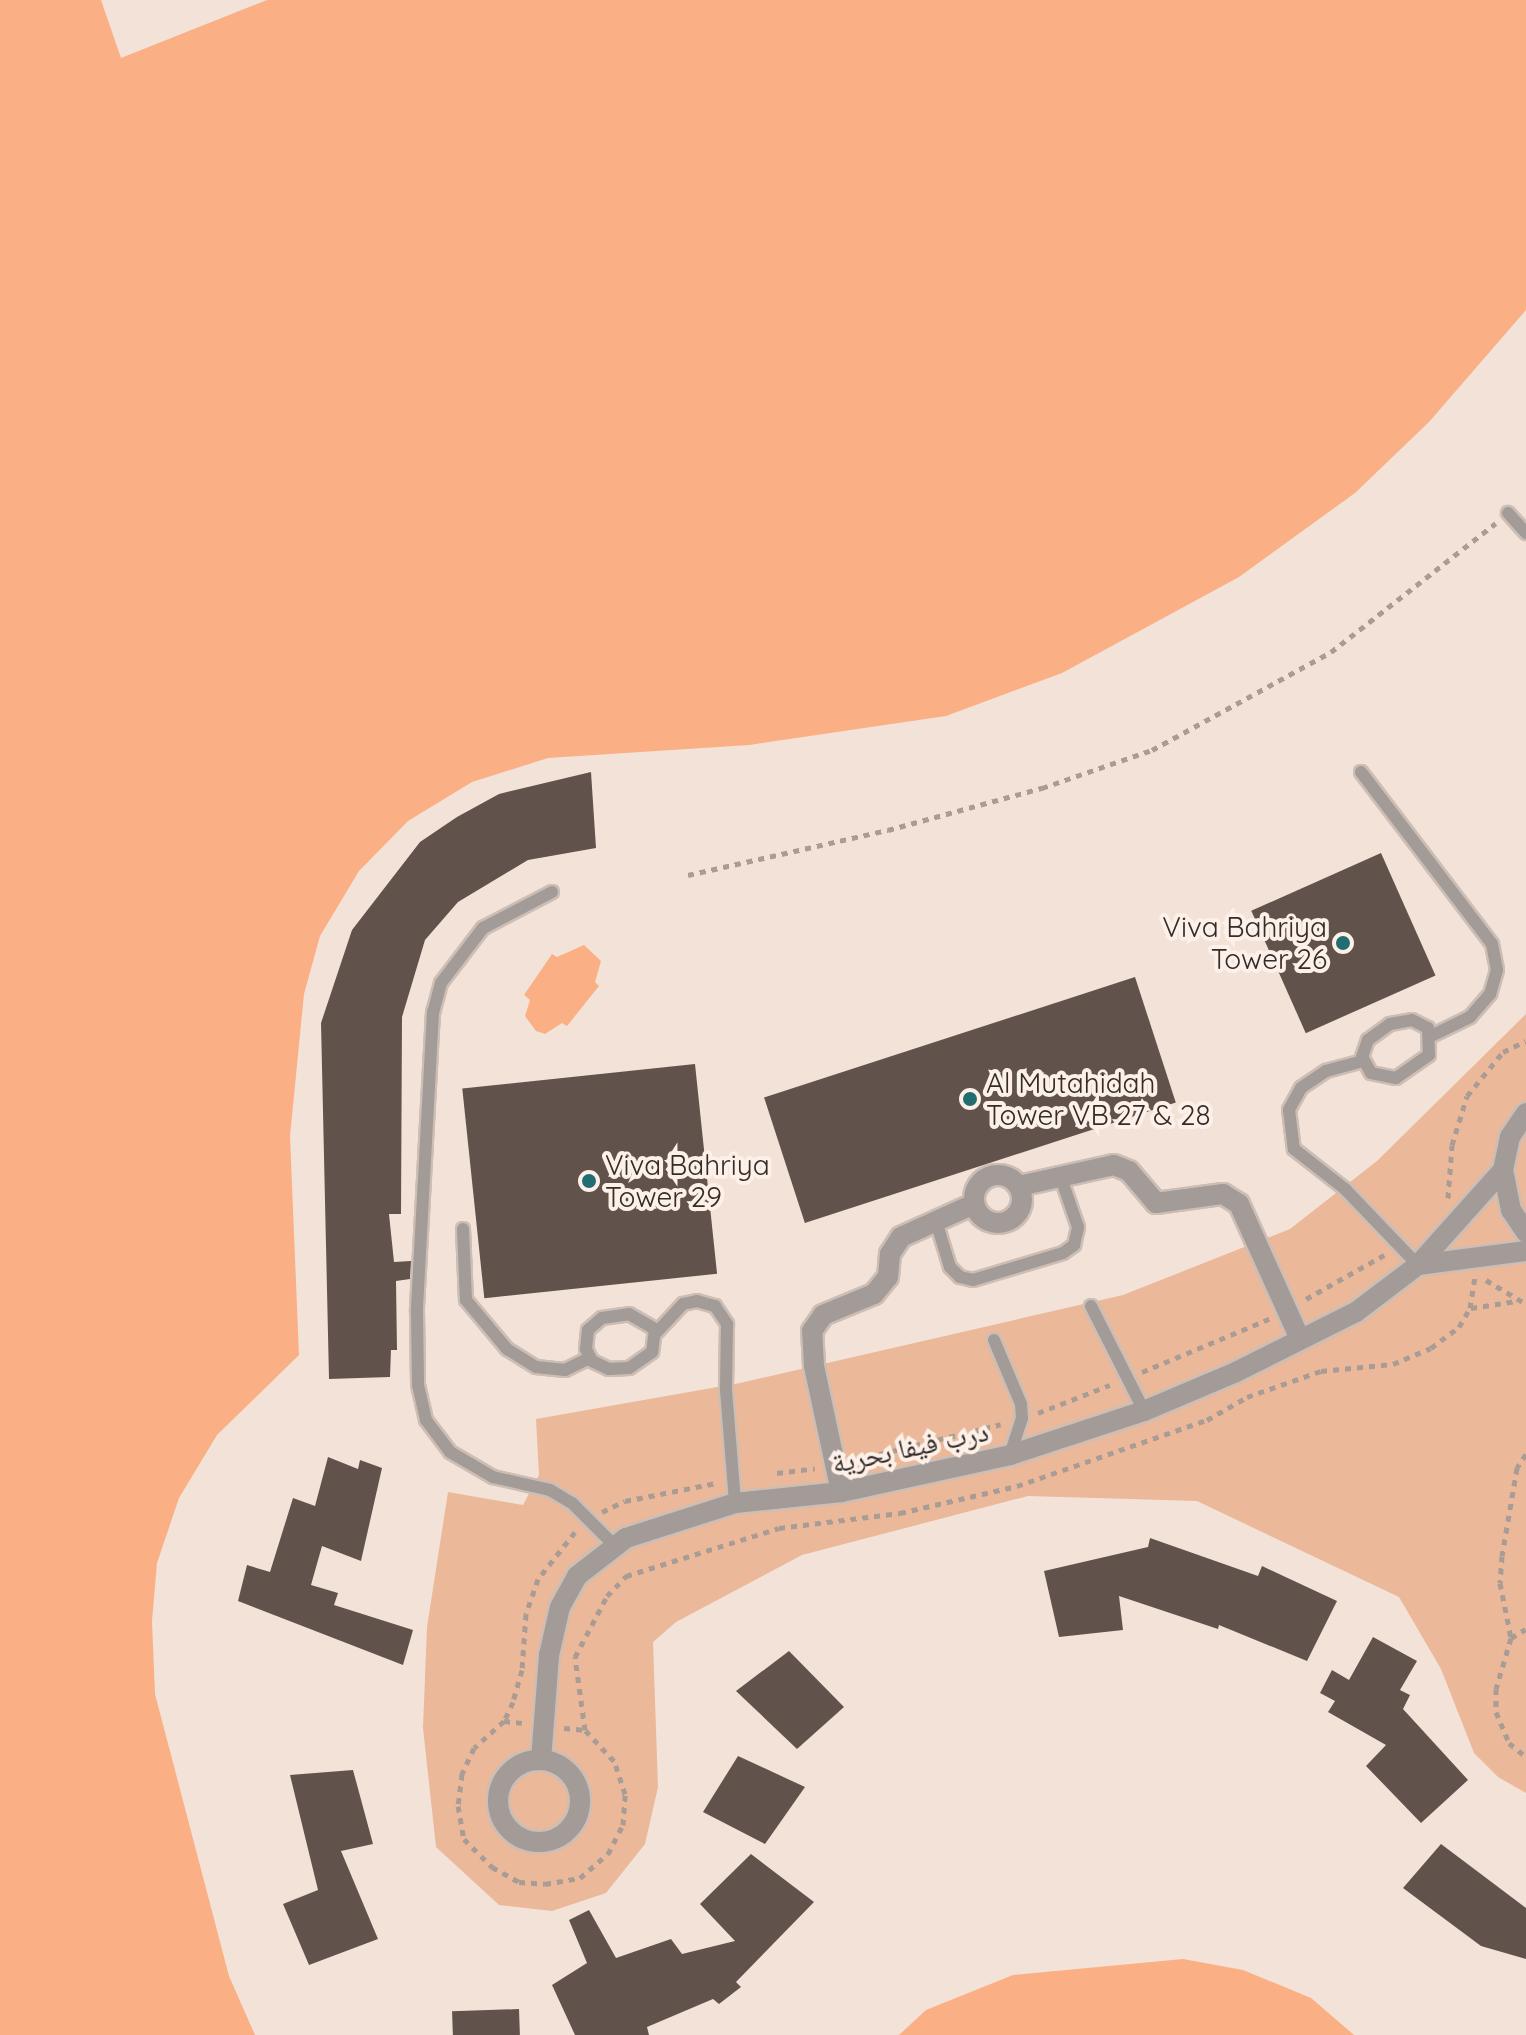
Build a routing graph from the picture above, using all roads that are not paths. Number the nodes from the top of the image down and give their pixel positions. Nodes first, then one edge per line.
1 (1508, 513) road end
2 (1526, 533) edge
3 (1361, 772) dead end
4 (552, 892) dead end
5 (1431, 1036) junction
6 (1363, 1061) junction
7 (1526, 1113) edge
8 (1503, 1170) junction
9 (1061, 1178) junction
10 (1019, 1186) junction
11 (974, 1204) junction
12 (936, 1221) junction
13 (463, 1229) dead end
14 (1526, 1232) edge
15 (1526, 1251) edge
16 (1418, 1265) junction
17 (1091, 1306) dead end
18 (656, 1333) junction
19 (1299, 1337) junction
20 (994, 1340) dead end
21 (590, 1358) junction
22 (1144, 1411) junction
23 (1010, 1455) junction
24 (841, 1492) junction
25 (735, 1503) junction
26 (615, 1546) junction
27 (541, 1760) junction

1 - 2 lane
3 - 5 lane
4 - 26 lane
5 - 6 lane
5 - 6 lane
6 - 16 lane
7 - 8 street
8 - 14 street
8 - 16 street, درب فيفا بحرية
9 - 10 street
9 - 12 lane
9 - 19 street
10 - 11 street
10 - 11 street
11 - 12 street
12 - 24 street
13 - 21 lane
15 - 16 street, درب فيفا بحرية
16 - 19 street, درب فيفا بحرية
17 - 22 lane
18 - 21 lane
18 - 21 lane
18 - 25 lane
19 - 22 street, درب فيفا بحرية
20 - 23 lane
22 - 23 street, درب فيفا بحرية
23 - 24 street, درب فيفا بحرية
24 - 25 street, درب فيفا بحرية
25 - 26 street, درب فيفا بحرية
26 - 27 street, درب فيفا بحرية
27 - 27 street

